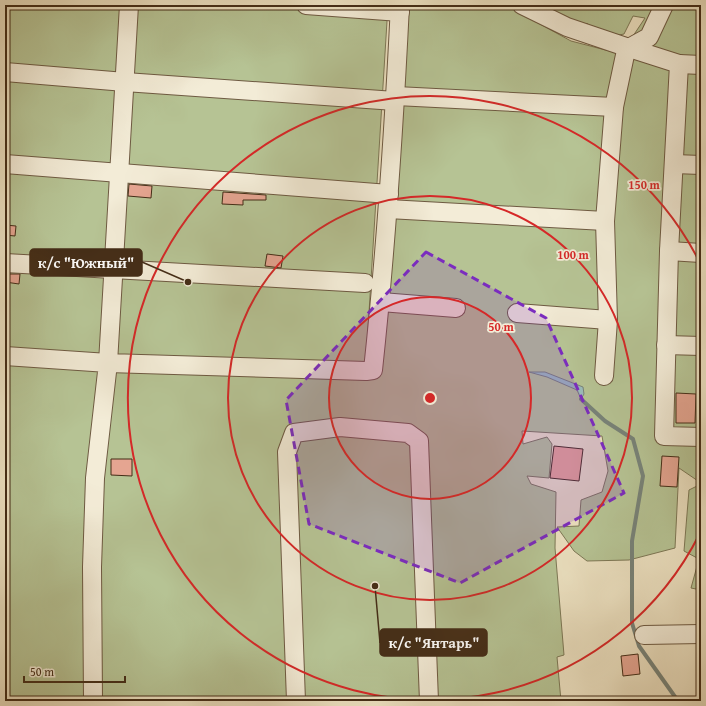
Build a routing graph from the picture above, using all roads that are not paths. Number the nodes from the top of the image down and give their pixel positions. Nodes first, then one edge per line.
1 (130, 5) edge
2 (306, 5) edge
3 (522, 5) edge
4 (664, 5) edge
5 (400, 8) edge
6 (629, 48) junction
7 (679, 64) junction
8 (701, 65) edge
9 (5, 72) edge
10 (125, 82) junction
11 (396, 98) junction
12 (614, 107) junction
13 (5, 164) edge
14 (674, 164) junction
15 (701, 165) edge
16 (119, 172) junction
17 (388, 202) junction
18 (605, 221) junction
19 (669, 251) junction
20 (701, 253) edge
21 (5, 263) edge
22 (114, 269) junction
23 (365, 283) dead end
24 (381, 302) junction
25 (456, 308) dead end
26 (517, 313) dead end
27 (608, 320) junction
28 (666, 345) junction
29 (701, 346) edge
30 (5, 356) edge
31 (108, 363) junction
32 (604, 376) dead end
33 (701, 437) edge
34 (701, 634) edge
35 (644, 635) dead end
36 (93, 701) edge
37 (296, 701) edge
38 (429, 701) edge

1 - 10 lane
2 - 5 lane
3 - 6 lane
4 - 6 lane
5 - 11 lane
6 - 7 lane
6 - 12 lane
7 - 8 lane
7 - 14 lane
9 - 10 lane
10 - 11 lane
10 - 16 lane
11 - 12 lane
11 - 17 lane
12 - 18 lane
13 - 16 lane
14 - 15 lane
14 - 19 lane
16 - 17 lane
16 - 22 lane
17 - 18 lane
17 - 24 lane
18 - 27 lane
19 - 20 lane
19 - 28 lane
21 - 22 lane
22 - 23 lane
22 - 31 lane
24 - 25 lane
24 - 31 lane
26 - 27 lane
27 - 32 lane
28 - 29 lane
28 - 33 lane
30 - 31 lane
31 - 36 lane
34 - 35 lane
37 - 38 lane

